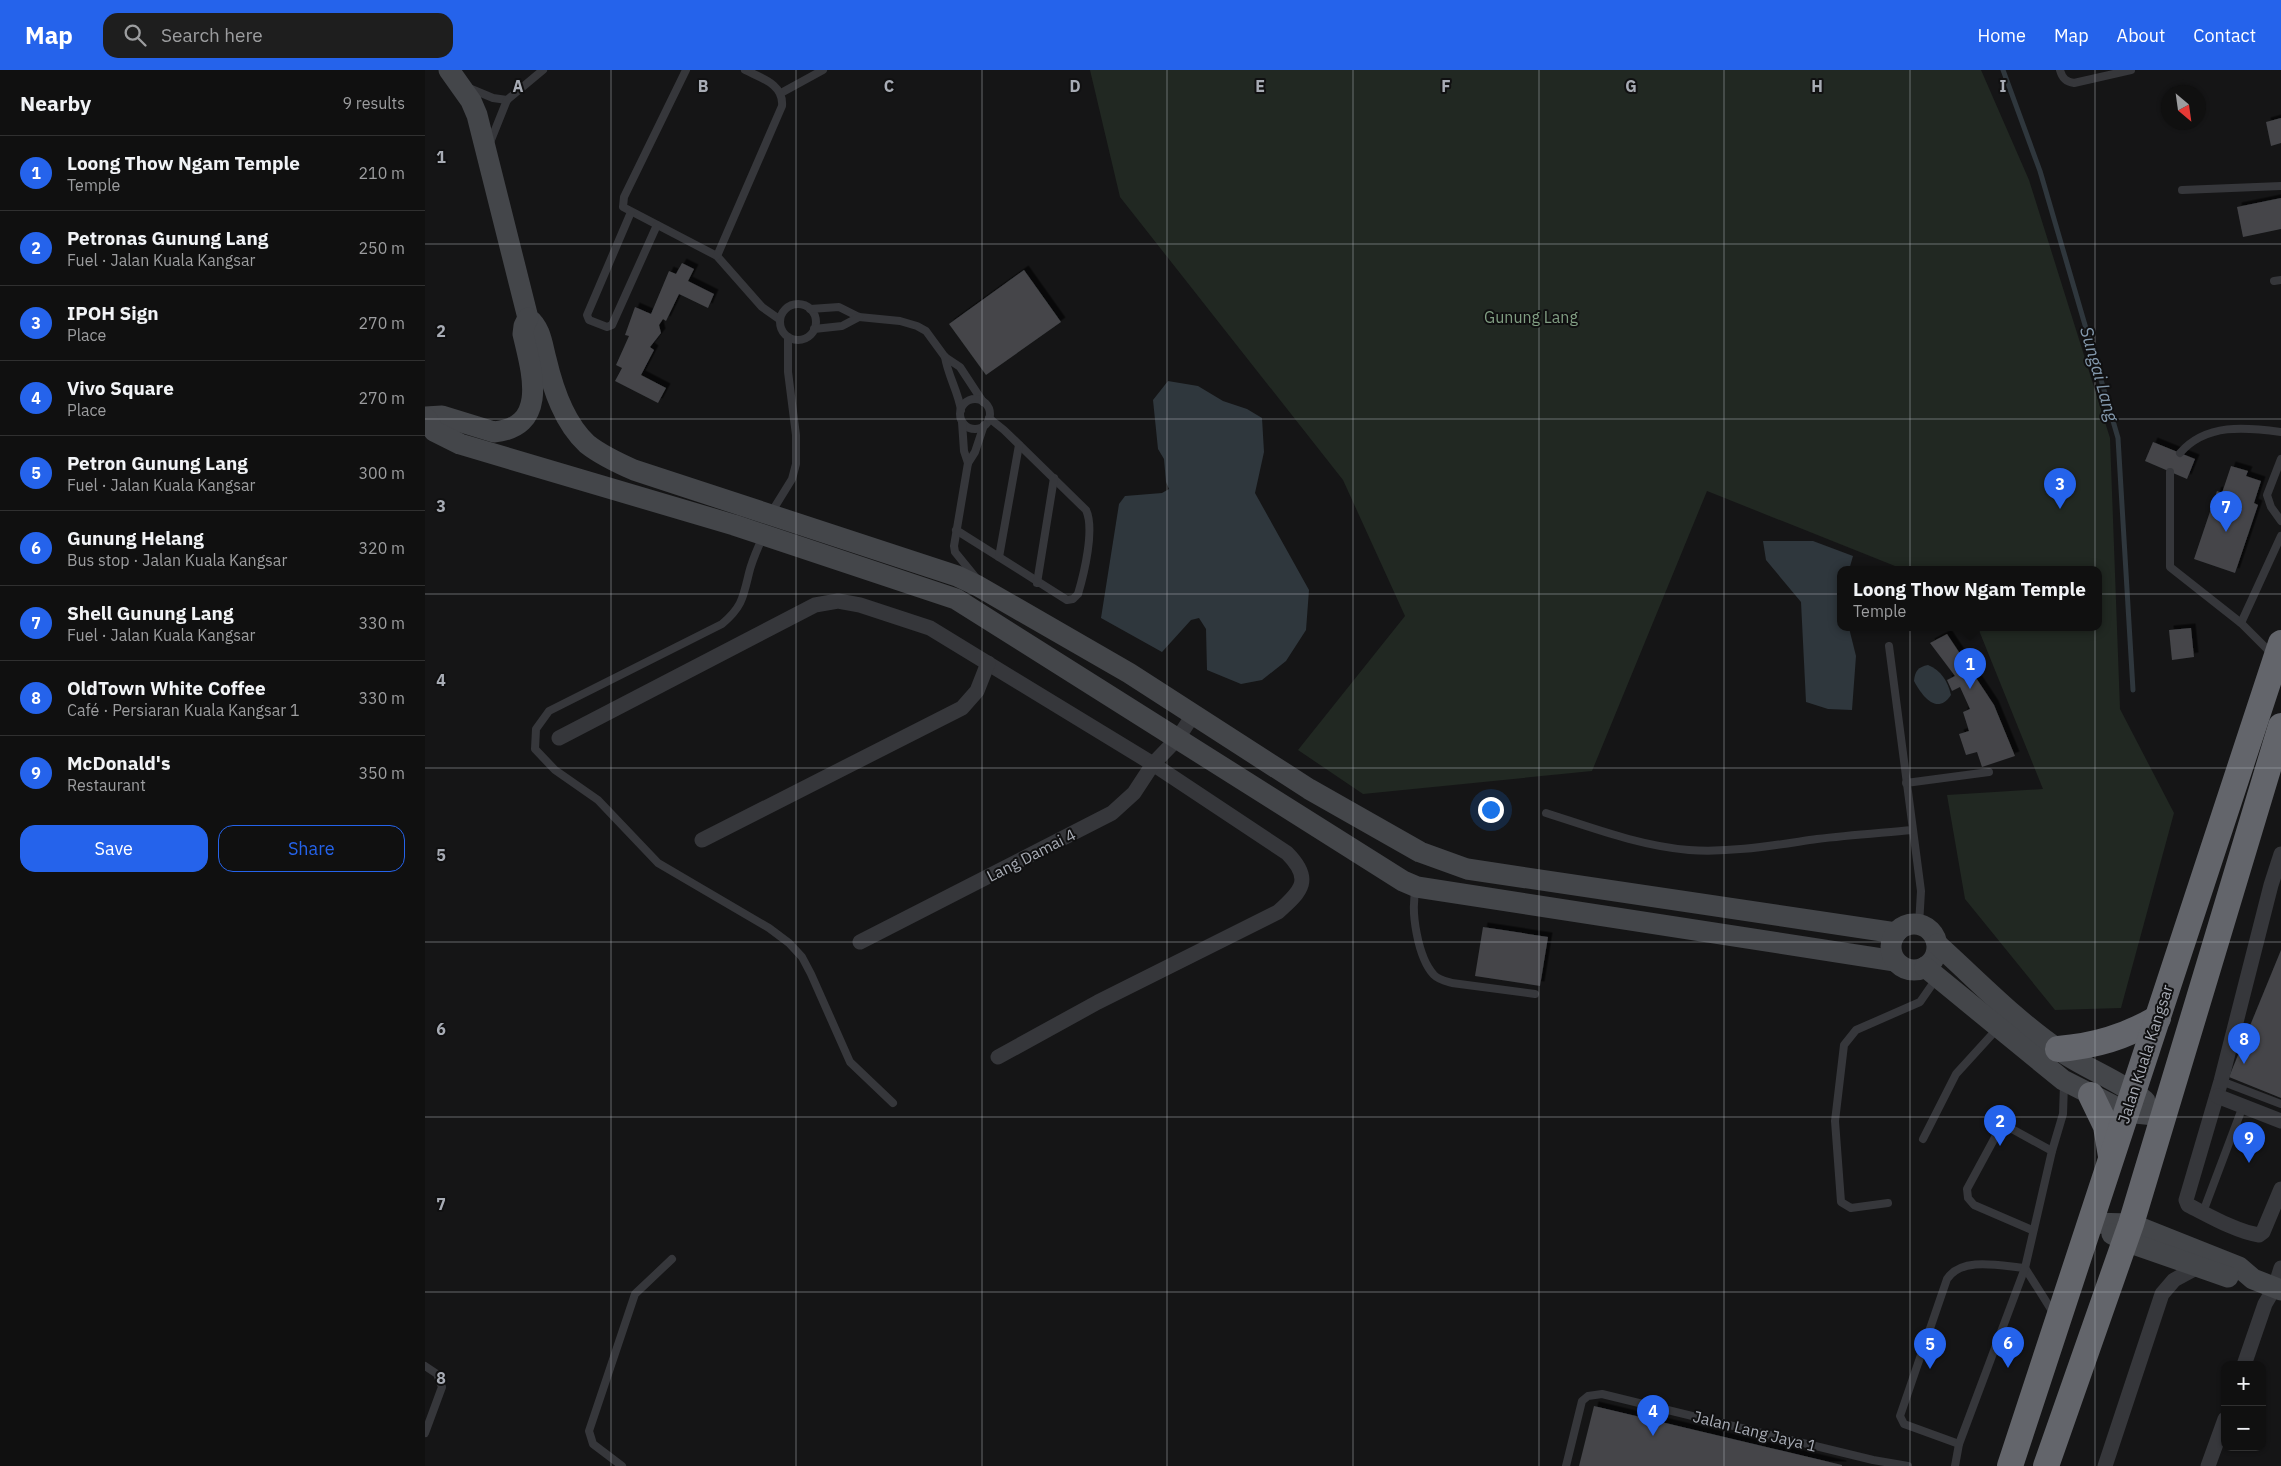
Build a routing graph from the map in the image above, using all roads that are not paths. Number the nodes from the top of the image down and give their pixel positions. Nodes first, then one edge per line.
1 (543, 70) edge
2 (686, 70) edge
3 (745, 70) edge
4 (823, 70) edge
5 (2060, 70) edge
6 (2131, 70) edge
7 (454, 77) edge
8 (781, 93) junction
9 (507, 100) junction
10 (487, 149) junction
11 (2281, 186) edge
12 (2182, 190) dead end
13 (631, 212) junction
14 (657, 225) junction
15 (717, 256) junction
16 (810, 309) junction
17 (859, 317) junction
18 (528, 318) junction
19 (779, 319) junction
20 (814, 329) junction
21 (788, 337) junction
22 (945, 358) junction
23 (983, 402) junction
24 (961, 410) junction
25 (426, 418) edge
26 (989, 418) junction
27 (962, 422) junction
28 (984, 425) junction
29 (2281, 432) edge
30 (1019, 445) junction
31 (2180, 453) dead end
32 (2281, 459) edge
33 (968, 463) junction
34 (2170, 472) dead end
35 (1053, 478) junction
36 (2281, 521) edge
37 (767, 524) junction
38 (957, 530) junction
39 (2281, 536) edge
40 (999, 558) junction
41 (1037, 583) junction
42 (978, 586) junction
43 (2241, 623) junction
44 (1889, 646) dead end
45 (2278, 650) edge
46 (988, 663) junction
47 (1193, 715) junction
48 (2281, 726) edge
49 (559, 738) dead end
50 (1178, 738) junction
51 (1153, 764) junction
52 (2275, 764) edge
53 (1989, 772) dead end
54 (1906, 783) junction
55 (1546, 813) dead end
56 (1912, 830) junction
57 (702, 840) dead end
58 (2281, 854) edge
59 (1417, 887) junction
60 (2276, 888) edge
61 (1919, 925) junction
62 (1896, 933) junction
63 (860, 942) dead end
64 (1937, 944) junction
65 (1895, 961) junction
66 (1931, 972) junction
67 (1535, 994) dead end
68 (2157, 1018) junction
69 (1998, 1028) junction
70 (2058, 1049) junction
71 (998, 1057) dead end
72 (2063, 1080) junction
73 (2219, 1088) junction
74 (2091, 1095) junction
75 (2129, 1102) junction
76 (893, 1103) dead end
77 (2281, 1104) edge
78 (2243, 1106) junction
79 (2165, 1116) junction
80 (2281, 1121) edge
81 (1923, 1139) dead end
82 (2052, 1151) junction
83 (2111, 1156) junction
84 (2281, 1190) edge
85 (1888, 1203) dead end
86 (2203, 1212) junction
87 (2090, 1223) junction
88 (2032, 1230) junction
89 (2128, 1233) junction
90 (673, 1259) dead end
91 (2198, 1267) junction
92 (2025, 1268) junction
93 (2253, 1278) junction
94 (2279, 1282) edge
95 (2058, 1320) junction
96 (2245, 1361) edge
97 (425, 1366) edge
98 (2221, 1430) edge
99 (425, 1433) edge
100 (1959, 1444) junction
101 (622, 1466) edge
102 (1566, 1466) edge
103 (1905, 1466) edge
104 (1955, 1466) edge
105 (2010, 1466) edge
106 (2046, 1466) edge
107 (2105, 1466) edge
108 (2208, 1466) edge

1 - 9 lane
2 - 13 lane
3 - 8 lane
4 - 8 lane
5 - 6 lane
7 - 9 lane
7 - 10 street
8 - 15 lane
9 - 10 lane
10 - 18 street
11 - 12 lane
13 - 14 lane
13 - 14 lane
14 - 15 lane
15 - 19 lane
16 - 17 lane
16 - 19 lane
16 - 20 lane
17 - 20 lane
17 - 22 lane
18 - 25 street
18 - 37 street
19 - 21 lane
20 - 21 lane
21 - 37 lane
22 - 23 lane
22 - 24 lane
23 - 24 lane
23 - 26 lane
24 - 27 lane
25 - 37 street
26 - 28 lane
26 - 30 lane
27 - 28 lane
27 - 33 lane
28 - 33 lane
29 - 31 lane
30 - 35 lane
30 - 40 lane
32 - 36 lane
33 - 38 lane
34 - 43 lane
35 - 41 lane
35 - 41 lane
37 - 42 street
37 - 50 street
37 - 76 lane
38 - 40 lane
38 - 42 lane
39 - 43 lane
40 - 41 lane
42 - 47 street
43 - 45 lane
44 - 54 lane
45 - 68 highway, Jalan Kuala Kangsar
46 - 49 street
46 - 51 street
46 - 57 street
47 - 50 street, Lang Damai 4
47 - 62 street
48 - 52 highway
50 - 51 street, Lang Damai 4
50 - 59 street
51 - 63 street, Lang Damai 4
51 - 71 street
52 - 79 highway
53 - 54 lane
54 - 56 lane
55 - 56 lane
56 - 61 lane
58 - 60 street
59 - 65 street
59 - 67 lane
60 - 73 street
61 - 62 street
61 - 64 street
62 - 65 street
64 - 66 street
64 - 70 street
65 - 66 street
66 - 69 street
66 - 85 lane
68 - 70 highway
68 - 75 highway, Jalan Kuala Kangsar
69 - 72 street
69 - 81 lane
70 - 75 street
72 - 74 street
72 - 82 lane
73 - 77 lane
73 - 78 street
73 - 86 street
74 - 75 street
74 - 83 highway
75 - 79 street
75 - 83 highway, Jalan Kuala Kangsar
78 - 80 street
78 - 86 lane
79 - 89 highway
82 - 88 lane
82 - 88 lane
83 - 87 highway, Jalan Kuala Kangsar
84 - 86 street
87 - 89 street
87 - 95 highway, Jalan Kuala Kangsar
88 - 92 lane
89 - 91 street
89 - 93 street
89 - 106 highway
90 - 101 lane
91 - 93 street
91 - 107 street
92 - 95 lane
92 - 100 lane
92 - 100 lane
93 - 94 street
94 - 96 street
95 - 105 highway, Jalan Kuala Kangsar
97 - 99 lane
98 - 108 street
100 - 104 lane
102 - 103 lane, Jalan Lang Jaya 1

